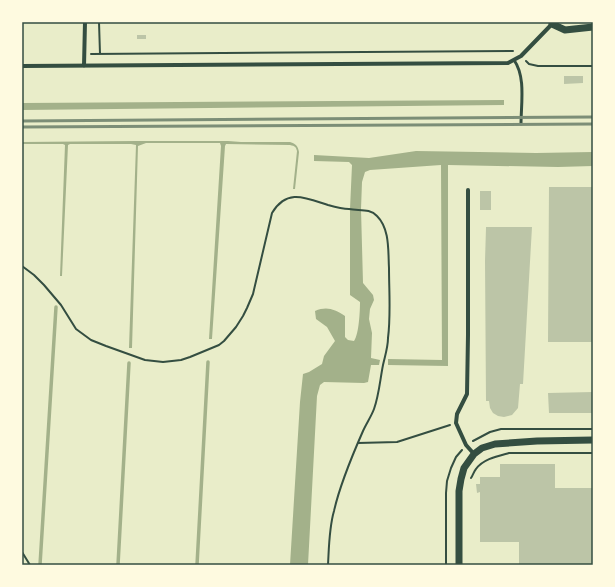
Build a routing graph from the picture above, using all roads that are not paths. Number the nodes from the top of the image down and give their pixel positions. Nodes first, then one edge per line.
1 (85, 22) edge
2 (551, 23) edge
3 (593, 27) edge
4 (514, 60) junction
5 (22, 66) edge
6 (84, 66) junction
7 (521, 124) dead end
8 (468, 190) dead end
9 (593, 440) edge
10 (474, 454) junction
11 (459, 565) edge

1 - 6 street
2 - 3 street
2 - 4 street
4 - 6 street
4 - 7 lane
5 - 6 street
8 - 10 street
9 - 10 street
10 - 11 street

